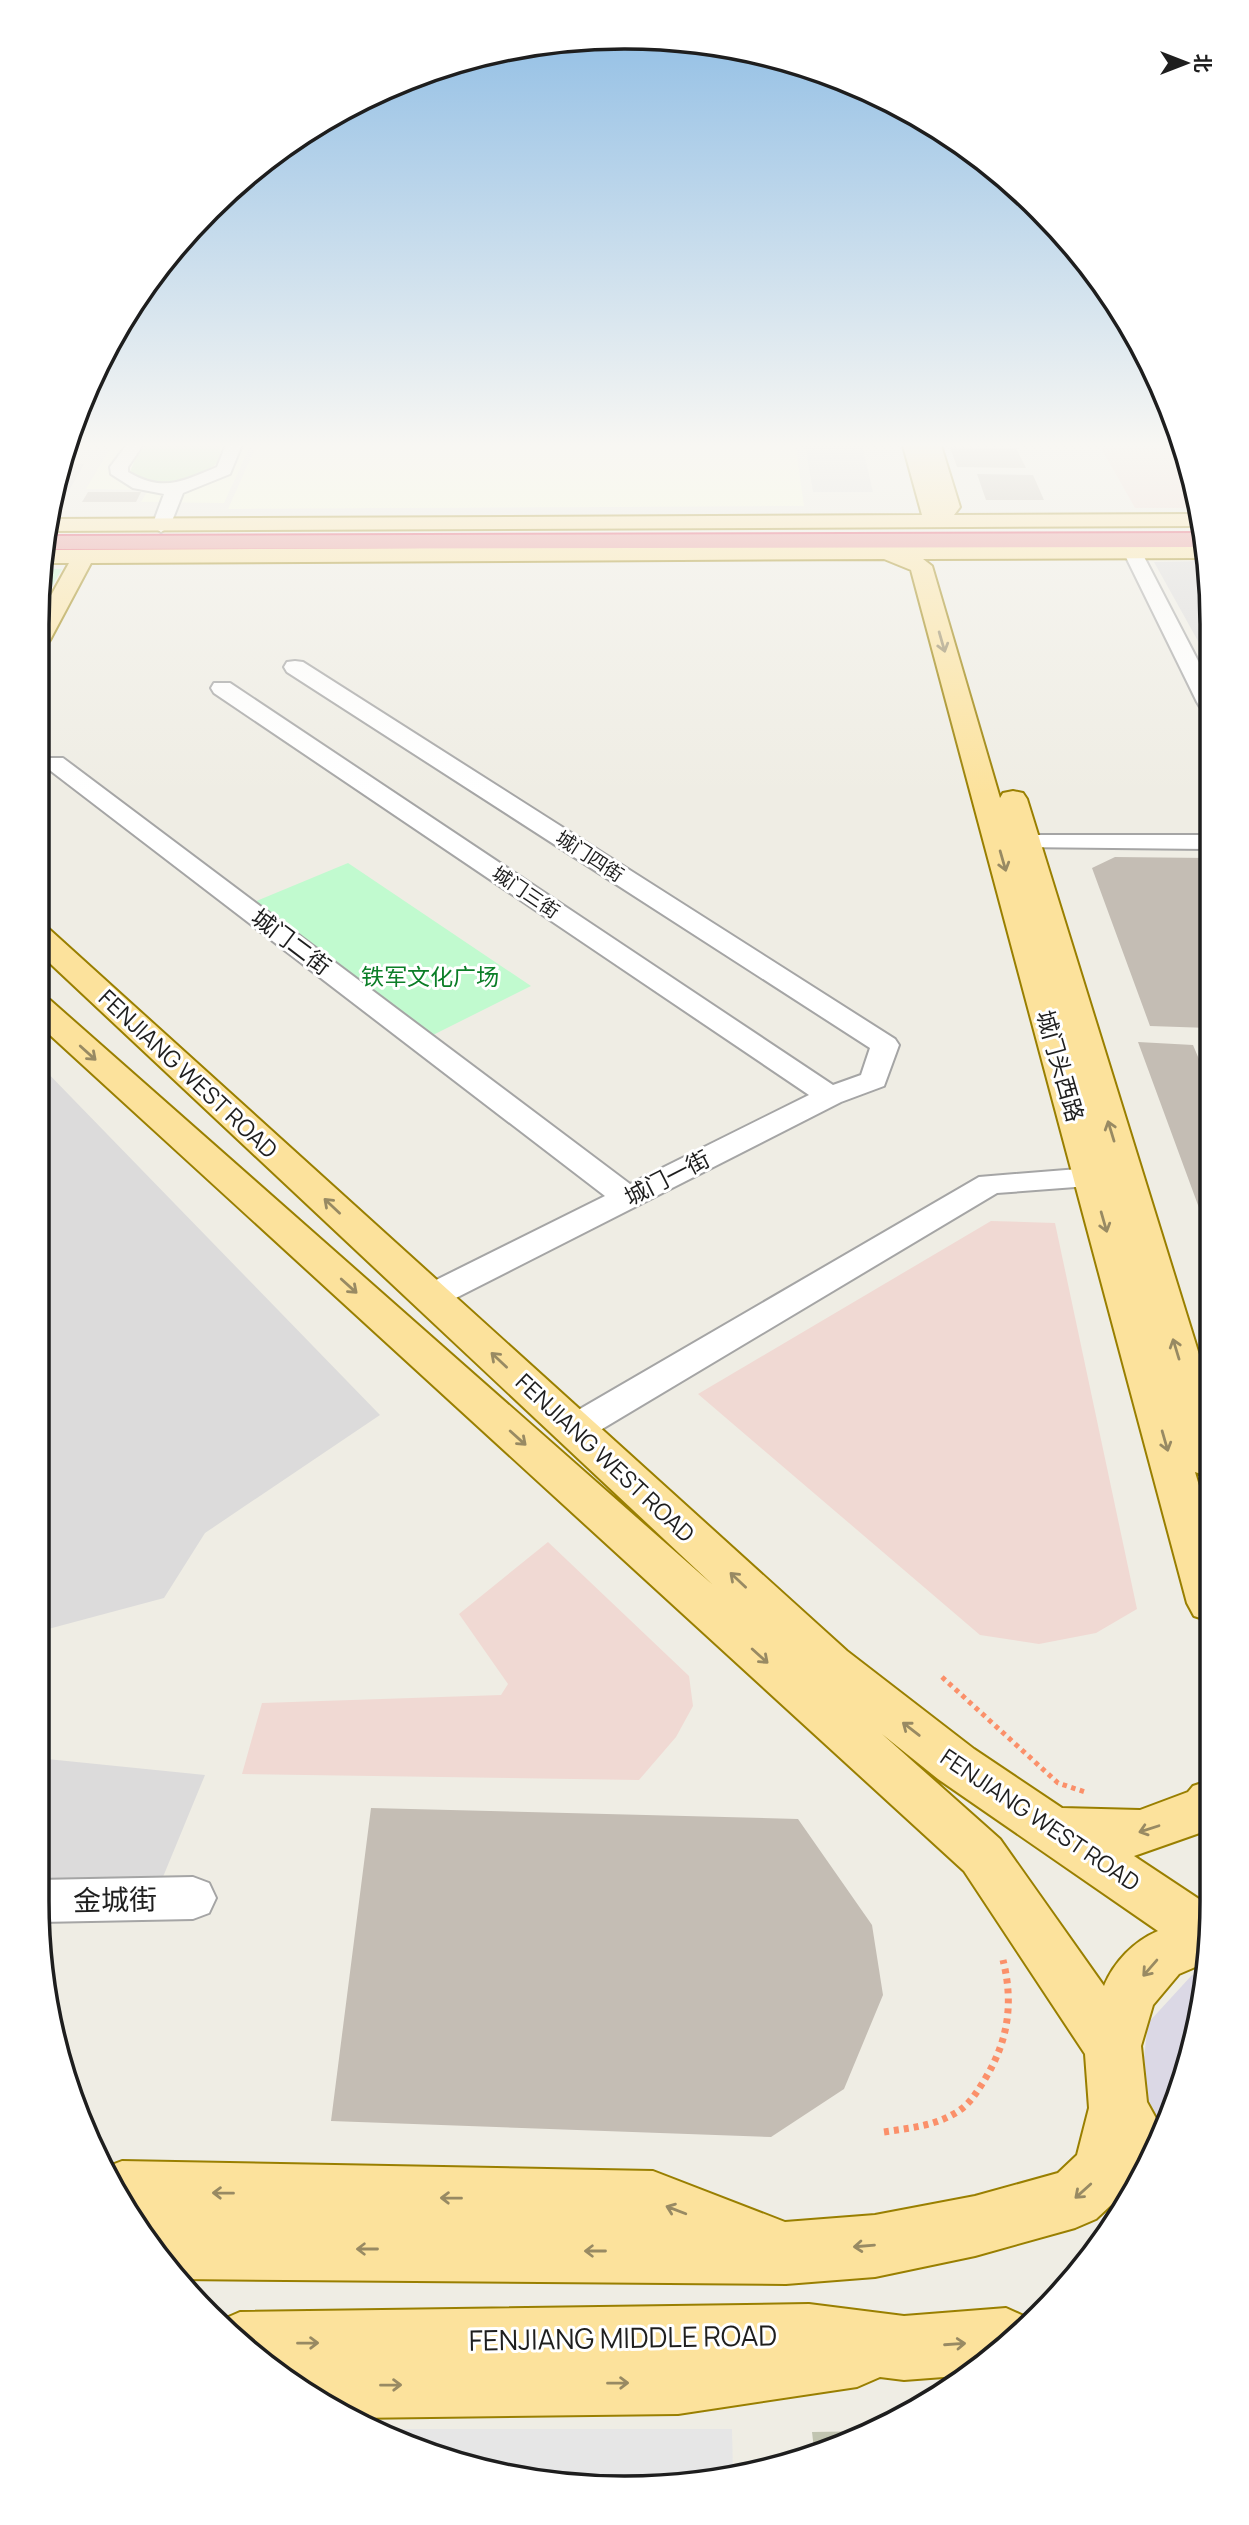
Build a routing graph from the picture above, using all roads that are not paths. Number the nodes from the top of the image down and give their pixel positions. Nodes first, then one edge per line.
1 (90, 560) edge
2 (905, 560) edge
3 (964, 560) edge
4 (1137, 560) edge
5 (49, 623) edge
6 (295, 667) dead end
7 (1200, 683) edge
8 (222, 688) dead end
9 (55, 763) dead end
10 (1026, 842) junction
11 (1200, 842) edge
12 (49, 946) edge
13 (49, 1017) edge
14 (885, 1045) joint
15 (830, 1096) junction
16 (1091, 1178) junction
17 (628, 1198) junction
18 (430, 1297) junction
19 (1200, 1427) edge
20 (575, 1429) junction
21 (1200, 1567) edge
22 (1200, 1810) edge
23 (1052, 1829) junction
24 (193, 1898) dead end
25 (49, 1901) edge
26 (1199, 1926) edge
27 (1199, 1938) edge
28 (1113, 2046) junction
29 (1118, 2108) junction
30 (1142, 2152) edge
31 (128, 2191) edge
32 (166, 2248) edge
33 (786, 2252) junction
34 (994, 2341) edge
35 (258, 2344) edge
36 (904, 2348) junction
37 (316, 2386) edge

1 - 5 main road
2 -> 16 main road, 城门头西路
3 - 10 main road, 城门头西路
4 - 7 street
6 - 14 street, 城门四街
8 - 15 street, 城门三街
9 - 17 street, 城门二街
10 - 11 street
19 -> 10 main road, 城门头西路
18 -> 12 main road, FENJIANG WEST ROAD
13 -> 28 main road, FENJIANG WEST ROAD
14 - 15 street, 城门一街
15 - 17 street, 城门一街
16 - 20 street
16 -> 21 main road, 城门头西路
17 - 18 street, 城门一街
20 -> 18 main road, FENJIANG WEST ROAD
23 -> 20 main road, FENJIANG WEST ROAD
22 -> 23 main road
23 - 26 main road, FENJIANG WEST ROAD
24 - 25 street, 金城街
27 -> 28 main road
28 - 29 main road
29 - 30 main road
29 -> 33 main road
33 -> 31 main road
33 -> 32 main road
36 -> 34 main road, FENJIANG MIDDLE ROAD
35 -> 36 main road, FENJIANG MIDDLE ROAD
37 -> 36 main road

